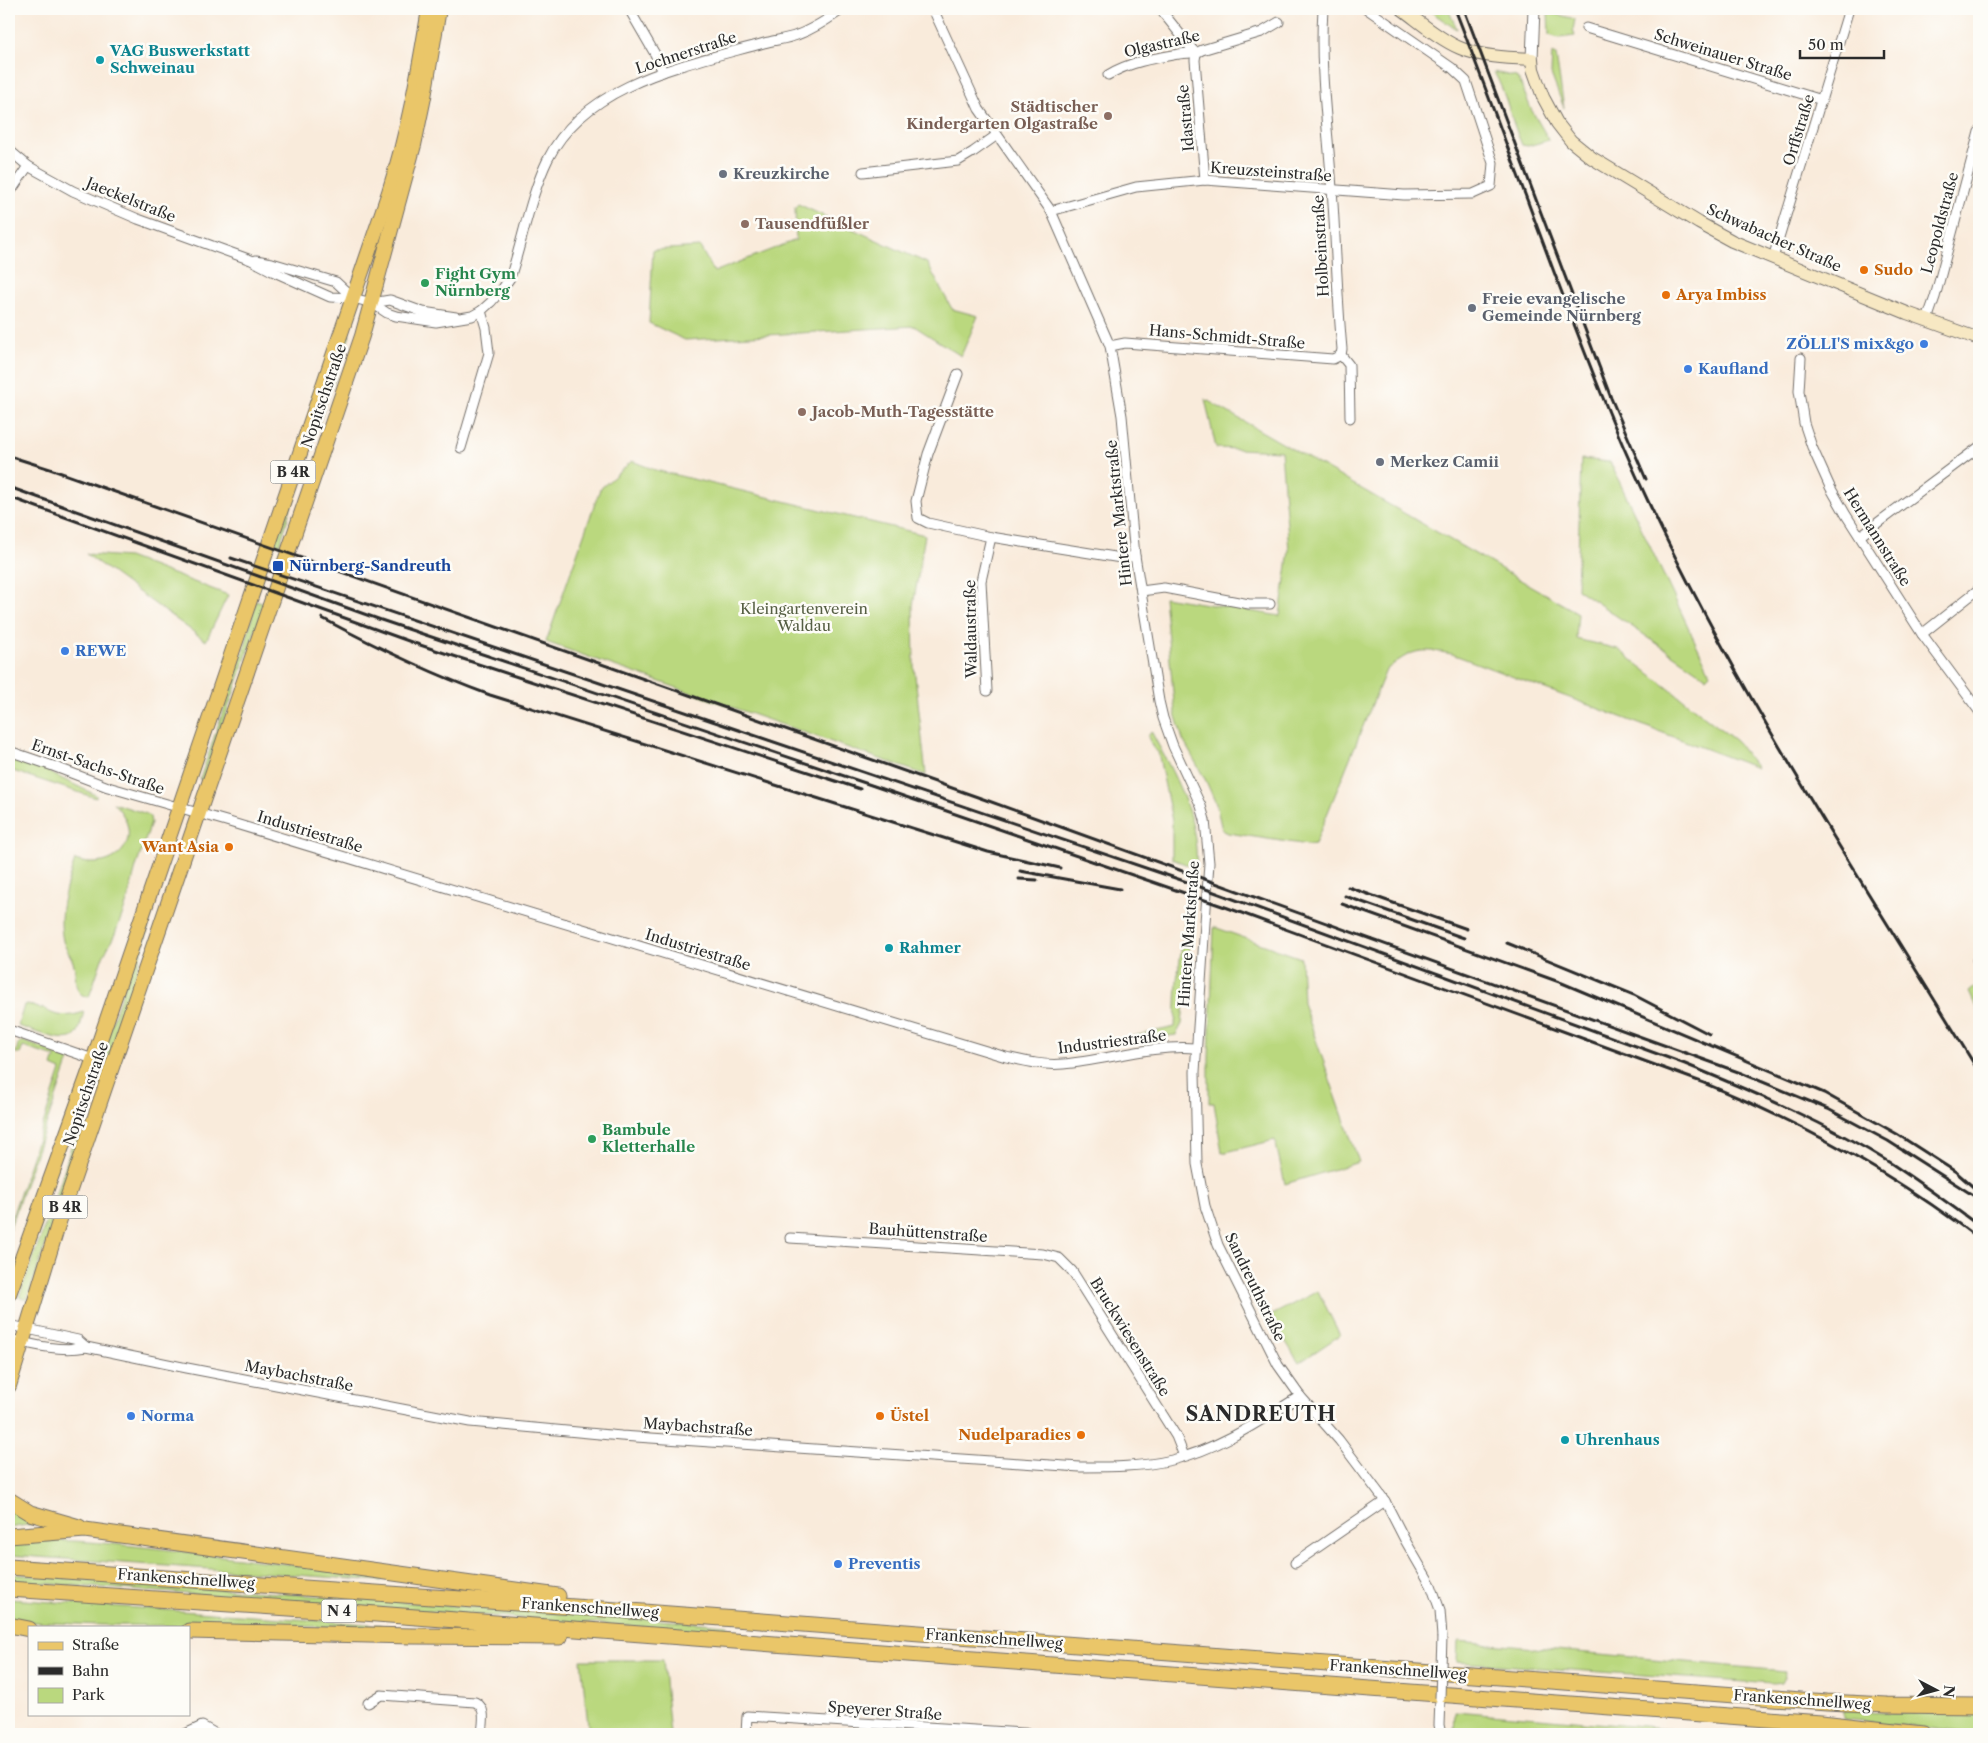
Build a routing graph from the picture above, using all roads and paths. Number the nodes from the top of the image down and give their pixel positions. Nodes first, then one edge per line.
1 (428, 9) edge
2 (440, 9) edge
3 (629, 9) edge
4 (843, 9) edge
5 (933, 9) edge
6 (1160, 9) edge
7 (1323, 9) edge
8 (1367, 9) edge
9 (1402, 9) edge
10 (1534, 9) edge
11 (1849, 9) edge
12 (1279, 22) dead end
13 (1586, 28) dead end
14 (1196, 54) junction
15 (1532, 59) junction
16 (662, 72) junction
17 (1108, 75) dead end
18 (1822, 100) junction
19 (1979, 132) edge
20 (997, 135) junction
21 (9, 150) edge
22 (28, 166) junction
23 (863, 172) dead end
24 (1205, 180) junction
25 (1332, 190) junction
26 (9, 194) edge
27 (1050, 211) junction
28 (1773, 258) junction
29 (251, 260) junction
30 (353, 298) junction
31 (372, 303) junction
32 (482, 311) junction
33 (463, 318) junction
34 (1927, 320) junction
35 (1979, 338) edge
36 (1110, 346) junction
37 (1341, 354) junction
38 (1802, 358) dead end
39 (958, 374) dead end
40 (1350, 418) dead end
41 (461, 448) dead end
42 (1978, 450) edge
43 (1860, 536) junction
44 (991, 537) junction
45 (1135, 556) junction
46 (1979, 589) edge
47 (1141, 591) junction
48 (1270, 604) dead end
49 (1922, 634) junction
50 (987, 691) dead end
51 (1979, 711) edge
52 (9, 752) edge
53 (179, 808) junction
54 (199, 813) junction
55 (145, 907) junction
56 (163, 918) junction
57 (9, 1030) edge
58 (1195, 1048) junction
59 (93, 1059) junction
60 (790, 1238) dead end
61 (1063, 1261) joint
62 (9, 1294) edge
63 (9, 1325) edge
64 (19, 1337) edge
65 (86, 1346) junction
66 (9, 1386) edge
67 (1300, 1396) junction
68 (1184, 1456) junction
69 (9, 1500) edge
70 (1385, 1501) junction
71 (85, 1530) junction
72 (9, 1536) edge
73 (1295, 1563) dead end
74 (9, 1568) edge
75 (9, 1589) edge
76 (660, 1613) junction
77 (190, 1631) edge
78 (668, 1636) junction
79 (368, 1703) dead end
80 (1979, 1706) edge
81 (1440, 1730) edge
82 (185, 1734) edge
83 (216, 1734) edge
84 (482, 1734) edge
85 (746, 1734) edge
86 (1028, 1734) edge
87 (1039, 1734) edge
88 (1435, 1734) edge
89 (1923, 1734) edge

1 - 30 main road, Nopitschstraße / B 4R
2 - 31 main road, Nopitschstraße / B 4R
3 - 16 street
4 - 16 street, Lochnerstraße
5 - 20 street, Hintere Marktstraße
6 - 14 street
7 - 25 street, Holbeinstraße
8 - 25 street, Kreuzsteinstraße
9 - 15 main road
10 - 15 street
11 - 18 street, Orffstraße
12 - 14 street, Olgastraße
13 - 18 street, Schweinauer Straße
14 - 17 street, Olgastraße
14 - 24 street, Idastraße
15 - 28 main road, Schwabacher Straße
16 - 32 street, Lochnerstraße
18 - 28 street, Orffstraße
19 - 34 street, Leopoldstraße
20 - 23 street
20 - 27 street, Hintere Marktstraße
21 - 22 street, Jaeckelstraße
22 - 26 street
22 - 29 street, Jaeckelstraße
24 - 25 street, Kreuzsteinstraße
24 - 27 street, Kreuzsteinstraße
25 - 37 street, Holbeinstraße
27 - 36 street, Hintere Marktstraße
28 - 34 main road, Schwabacher Straße
29 - 30 street, Jaeckelstraße
29 - 30 street, Jaeckelstraße
30 - 31 street, Lochnerstraße
30 - 53 main road, Nopitschstraße / B 4R
31 - 33 street, Lochnerstraße
31 - 33 street, Lochnerstraße
31 - 54 main road, Nopitschstraße / B 4R
32 - 33 street, Lochnerstraße
32 - 41 street
34 - 35 main road, Schwabacher Straße
36 - 37 street, Hans-Schmidt-Straße
36 - 45 street, Hintere Marktstraße
37 - 40 street, Holbeinstraße
38 - 43 street, Hermannstraße
39 - 44 street
42 - 43 street
43 - 49 street, Hermannstraße
44 - 45 street
44 - 50 street, Waldaustraße
45 - 47 street, Hintere Marktstraße
46 - 49 street
47 - 48 street
47 - 58 street, Hintere Marktstraße
49 - 51 street, Hermannstraße
52 - 53 street, Ernst-Sachs-Straße
53 - 54 street
53 - 55 main road, Nopitschstraße / B 4R
54 - 56 main road, Nopitschstraße / B 4R
54 - 58 street, Industriestraße
55 - 56 main road
55 - 59 main road, Nopitschstraße / B 4R
56 - 64 main road, Nopitschstraße / B 4R
57 - 59 street
58 - 67 street, Sandreuthstraße
59 - 62 main road, Nopitschstraße / B 4R
60 - 61 street, Bauhüttenstraße
61 - 68 street, Bruckwiesenstraße
63 - 64 street, Maybachstraße
64 - 65 street, Maybachstraße
64 - 65 street, Maybachstraße
64 - 66 main road, Nopitschstraße / B 4R
65 - 68 street, Maybachstraße
67 - 68 street, Maybachstraße
67 - 70 street, Sandreuthstraße
69 - 71 highway
70 - 73 street
70 - 81 street, Sandreuthstraße, bridge
71 - 72 highway
71 - 76 highway
74 - 76 highway, Frankenschnellweg / N 4
75 - 78 highway, Frankenschnellweg / N 4
76 - 80 highway, Frankenschnellweg
77 - 78 highway
78 - 89 highway, Frankenschnellweg
79 - 84 street
81 - 88 street, Sandreuthstraße
82 - 83 street
85 - 86 street, Speyerer Straße
86 - 87 street, Speyerer Straße

